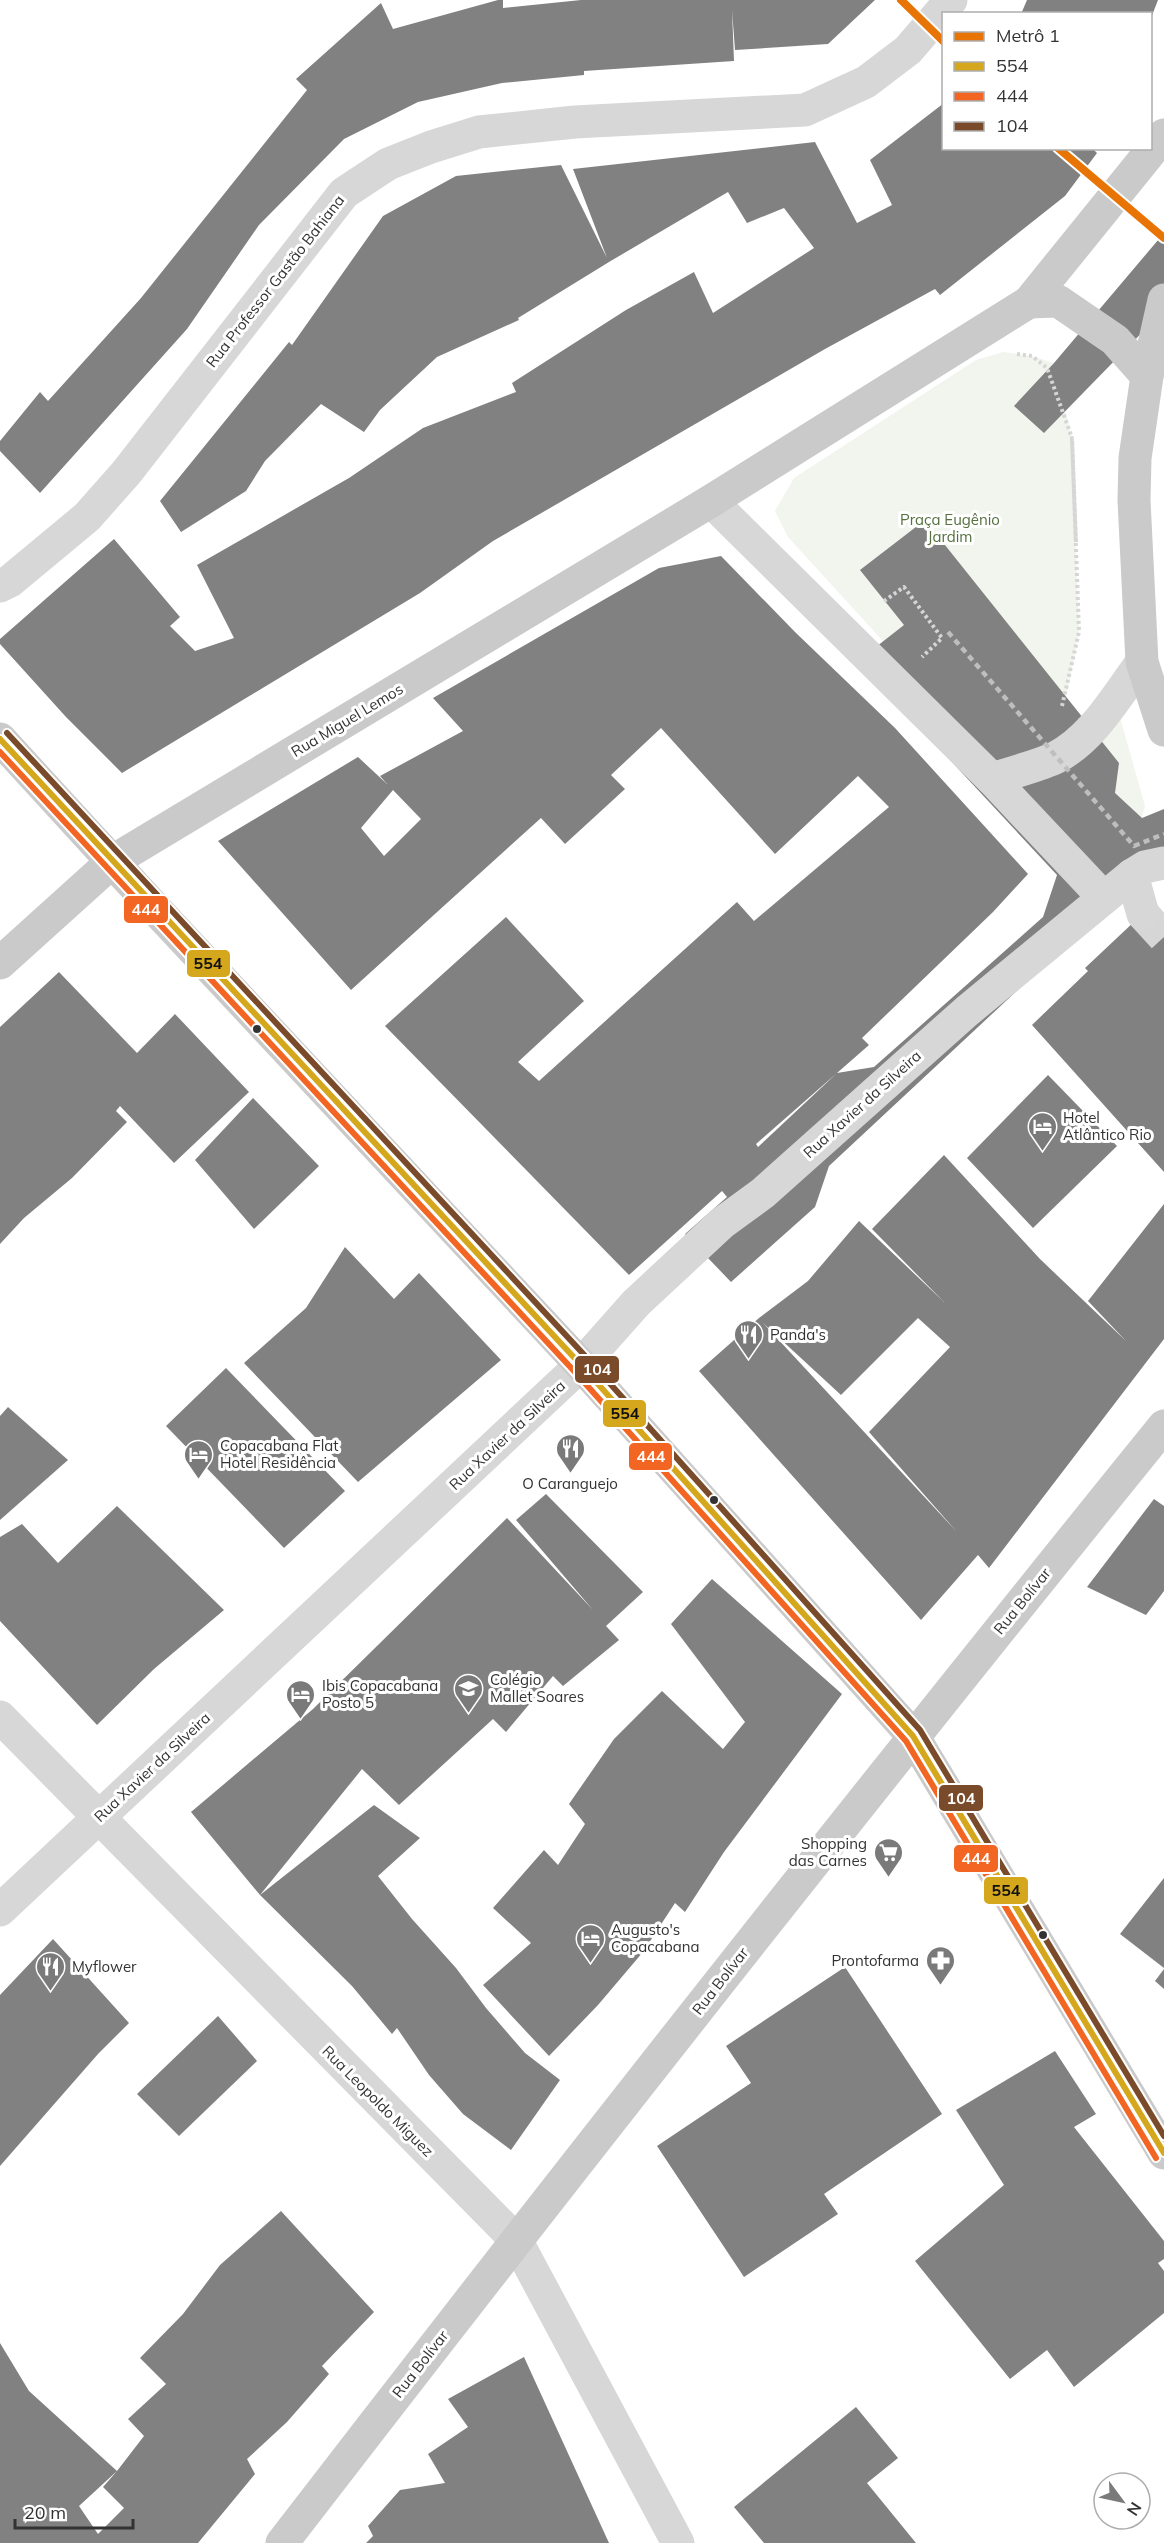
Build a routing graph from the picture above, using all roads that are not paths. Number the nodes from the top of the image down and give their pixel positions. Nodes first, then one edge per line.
1 (951, 0) edge
2 (1164, 135) edge
3 (1152, 150) edge
4 (1152, 150) edge
5 (1164, 300) edge
6 (1029, 302) junction
7 (1147, 376) junction
8 (711, 501) junction
9 (0, 586) edge
10 (1142, 662) junction
11 (1164, 730) edge
12 (0, 739) edge
13 (992, 779) junction
14 (113, 861) junction
15 (1164, 863) edge
16 (1132, 875) junction
17 (1104, 898) junction
18 (1143, 914) tunnel mouth
19 (0, 963) edge
20 (581, 1365) junction
21 (1164, 1426) edge
22 (0, 1717) edge
23 (913, 1736) junction
24 (98, 1818) junction
25 (0, 1910) edge
26 (1164, 2153) edge
27 (516, 2240) junction
28 (282, 2543) edge
29 (678, 2543) edge

1 - 9 street, Rua Professor Gastão Bahiana
2 - 3 main road
4 - 6 main road
5 - 7 main road
6 - 7 main road
6 - 8 main road
7 - 10 main road
8 - 13 street
8 - 14 main road, Rua Miguel Lemos
10 - 11 main road
10 - 13 street
12 - 14 main road
13 - 17 street
14 - 19 main road, Rua Miguel Lemos
14 - 20 main road
15 - 16 street, Rua Xavier da Silveira
16 - 17 street, Rua Xavier da Silveira
16 - 18 street
17 - 20 street, Rua Xavier da Silveira
20 - 23 main road
20 - 24 street, Rua Xavier da Silveira
21 - 23 main road, Rua Bolívar
22 - 24 street, Rua Leopoldo Miguez
23 - 26 main road
23 - 27 main road, Rua Bolívar
24 - 25 street, Rua Xavier da Silveira
24 - 27 street, Rua Leopoldo Miguez
27 - 28 main road, Rua Bolívar
27 - 29 street, Rua Leopoldo Miguez

